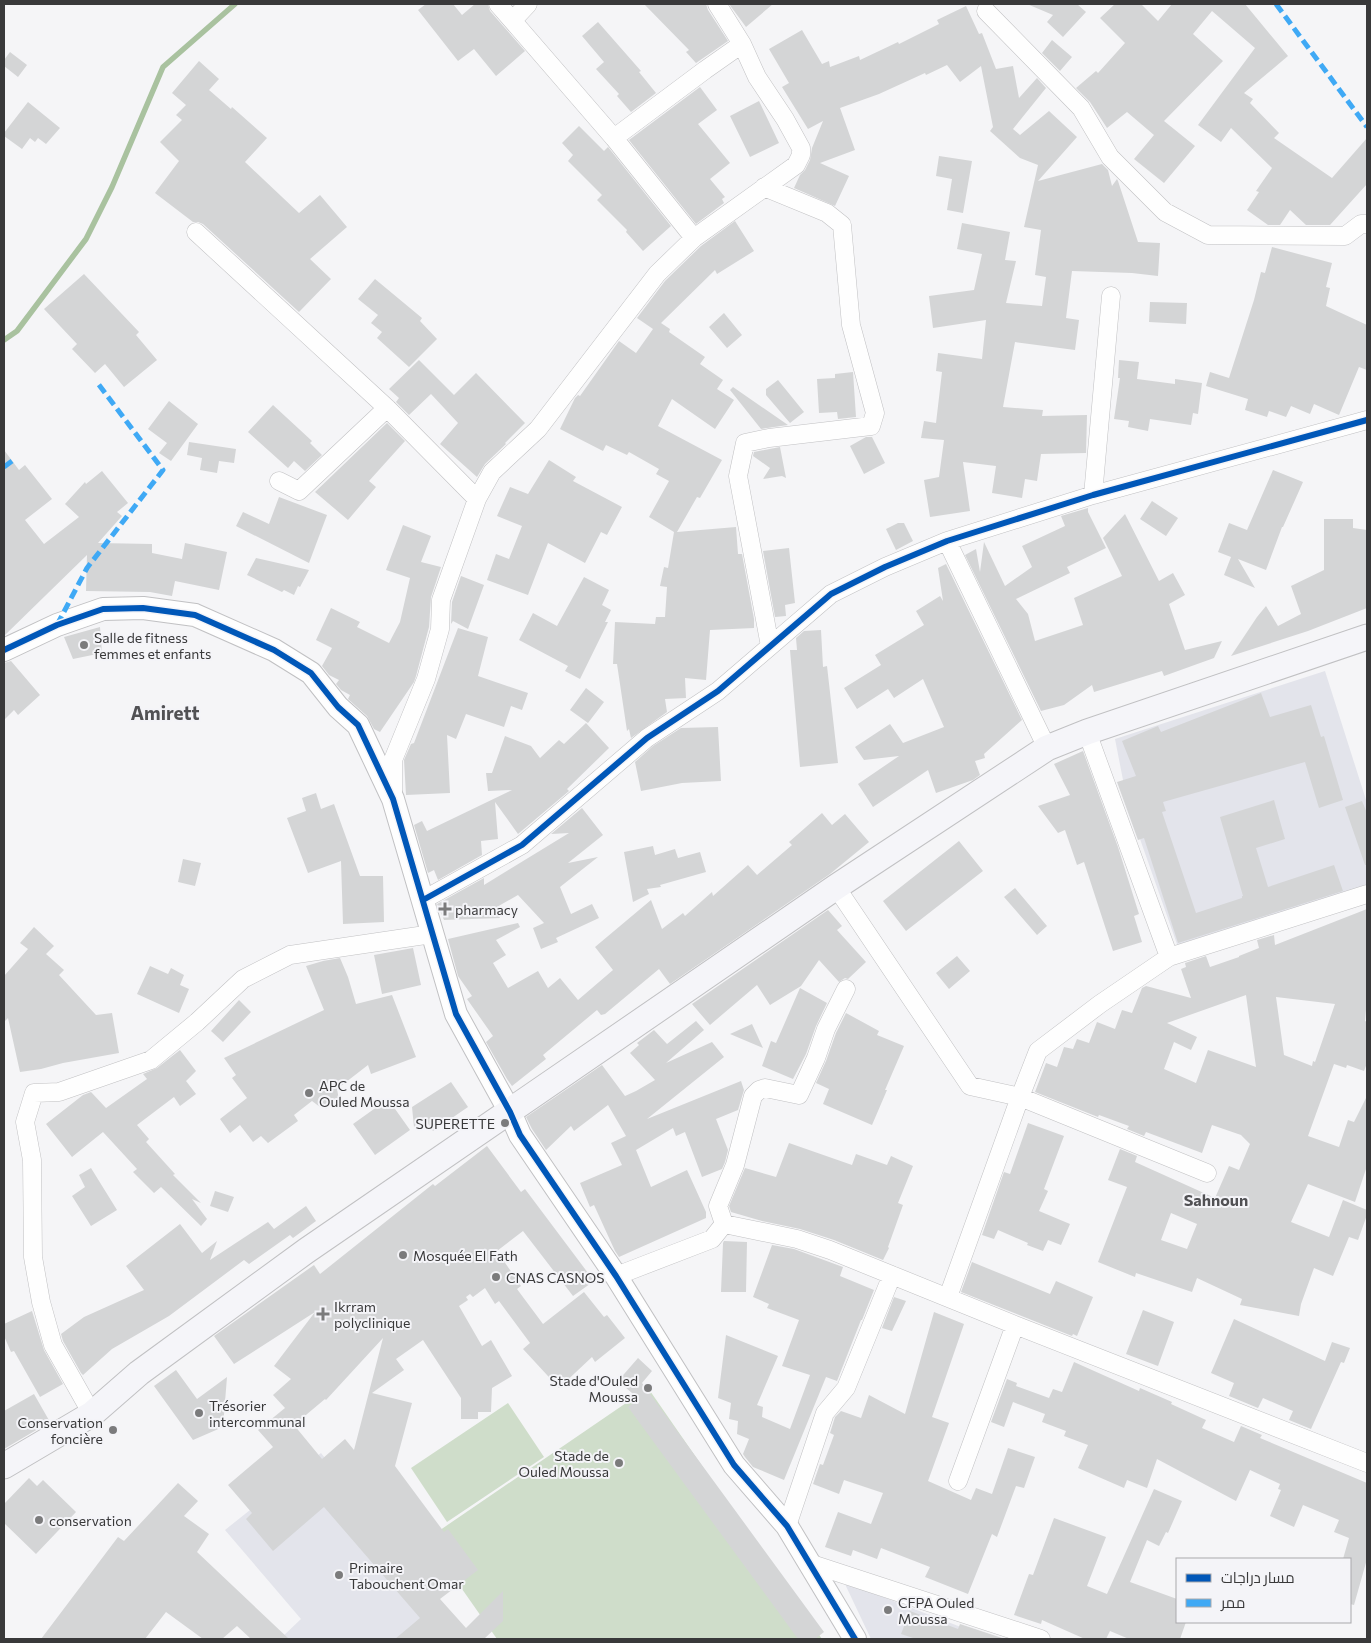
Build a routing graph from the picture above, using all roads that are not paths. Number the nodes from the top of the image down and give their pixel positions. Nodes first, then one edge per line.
1 (498, 4) edge
2 (528, 4) edge
3 (717, 4) edge
4 (986, 11) dead end
5 (513, 20) junction
6 (742, 44) junction
7 (614, 138) junction
8 (764, 187) junction
9 (1367, 224) edge
10 (196, 232) dead end
11 (694, 238) junction
12 (1111, 296) dead end
13 (387, 408) junction
14 (1367, 420) edge
15 (278, 481) dead end
16 (1093, 495) junction
17 (477, 499) junction
18 (947, 541) junction
19 (1367, 637) edge
20 (770, 646) junction
21 (4, 650) edge
22 (1087, 732) junction
23 (1047, 748) junction
24 (393, 799) junction
25 (836, 888) junction
26 (1367, 894) edge
27 (422, 900) junction
28 (432, 934) junction
29 (1169, 957) junction
30 (846, 989) dead end
31 (1020, 1097) junction
32 (510, 1112) junction
33 (1207, 1173) dead end
34 (724, 1224) junction
35 (892, 1275) junction
36 (616, 1276) junction
37 (948, 1297) junction
38 (1015, 1325) junction
39 (92, 1414) junction
40 (1367, 1463) edge
41 (4, 1466) edge
42 (958, 1481) dead end
43 (787, 1526) junction
44 (809, 1563) junction
45 (855, 1639) edge
46 (1041, 1639) edge

1 - 5 street
2 - 5 street
3 - 6 street
4 - 9 street
5 - 7 street
6 - 7 street
6 - 8 street
7 - 11 street
8 - 11 street
8 - 20 street
10 - 13 street
11 - 17 street
12 - 16 street
13 - 15 street
13 - 17 street
14 - 16 street
16 - 18 street
17 - 24 street
18 - 20 street
18 - 23 street
19 - 22 main road
20 - 27 street
21 - 24 street
22 - 23 main road
22 - 29 street
23 - 25 main road
24 - 27 street
25 - 31 street
25 - 32 main road
26 - 29 street
27 - 28 street
28 - 32 street
28 - 39 street
29 - 31 street
30 - 34 street
31 - 33 street
31 - 37 street
32 - 36 street
32 - 39 main road
34 - 35 street
34 - 36 street
35 - 37 street
35 - 43 street
36 - 43 street
37 - 38 street
38 - 40 street
38 - 42 street
39 - 41 main road
43 - 44 street
44 - 45 street
44 - 46 street

